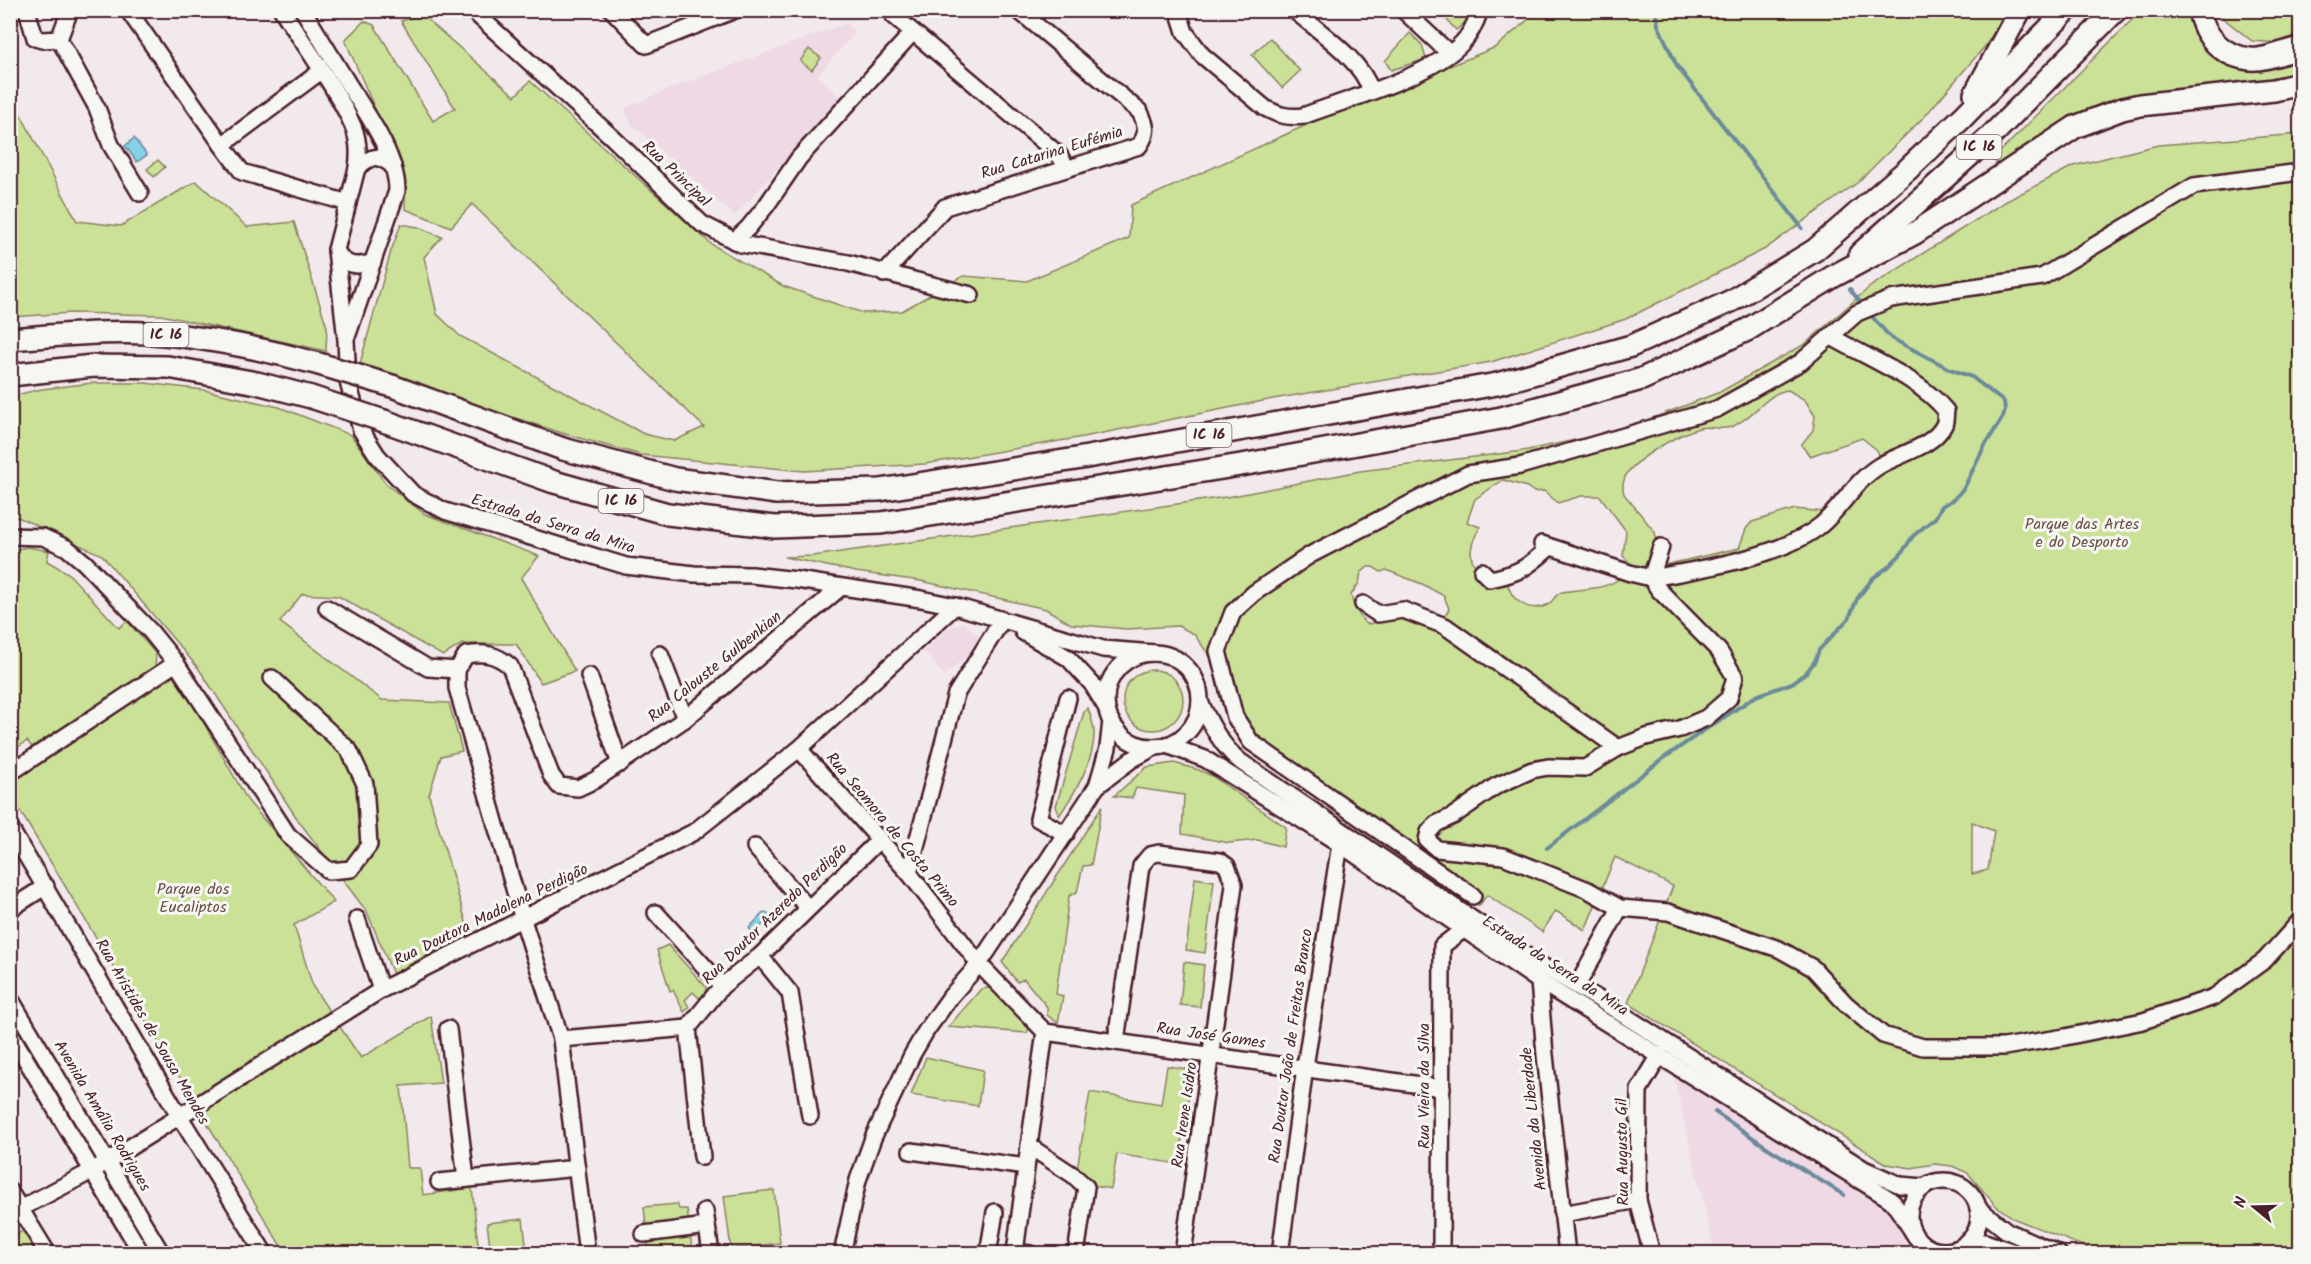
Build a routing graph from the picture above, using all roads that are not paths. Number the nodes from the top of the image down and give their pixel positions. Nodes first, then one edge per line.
1 (27, 10) edge
2 (70, 10) edge
3 (128, 10) edge
4 (282, 10) edge
5 (303, 10) edge
6 (472, 10) edge
7 (612, 10) edge
8 (735, 10) edge
9 (1018, 10) edge
10 (1178, 10) edge
11 (1294, 10) edge
12 (1403, 10) edge
13 (1480, 10) edge
14 (2020, 10) edge
15 (2067, 10) edge
16 (2116, 10) edge
17 (2199, 10) edge
18 (894, 16) dead end
19 (913, 32) junction
20 (59, 39) junction
21 (2301, 48) edge
22 (1449, 53) junction
23 (321, 71) junction
24 (2301, 84) edge
25 (1371, 91) junction
26 (1963, 117) junction
27 (222, 145) junction
28 (393, 166) junction
29 (357, 168) junction
30 (1067, 168) junction
31 (2301, 172) edge
32 (140, 193) dead end
33 (348, 203) junction
34 (734, 241) junction
35 (336, 250) junction
36 (373, 262) junction
37 (885, 274) junction
38 (1834, 276) junction
39 (970, 296) dead end
40 (1830, 336) junction
41 (10, 339) edge
42 (346, 340) junction
43 (10, 375) edge
44 (10, 536) edge
45 (1661, 547) dead end
46 (1482, 571) dead end
47 (1651, 578) junction
48 (840, 588) junction
49 (1363, 604) dead end
50 (955, 606) junction
51 (327, 608) dead end
52 (1002, 620) junction
53 (1154, 653) junction
54 (660, 654) dead end
55 (176, 663) junction
56 (457, 670) junction
57 (589, 676) dead end
58 (272, 678) dead end
59 (1068, 698) dead end
60 (1200, 702) junction
61 (1109, 714) junction
62 (685, 719) junction
63 (1161, 746) junction
64 (1618, 748) junction
65 (799, 749) junction
66 (620, 764) junction
67 (10, 773) edge
68 (1096, 786) junction
69 (10, 828) edge
70 (1066, 834) junction
71 (879, 840) junction
72 (1340, 844) junction
73 (755, 848) dead end
74 (909, 873) junction
75 (46, 886) junction
76 (1473, 896) dead end
77 (808, 908) junction
78 (1620, 908) junction
79 (10, 909) edge
80 (656, 913) dead end
81 (357, 919) dead end
82 (523, 920) junction
83 (2301, 921) edge
84 (1464, 929) junction
85 (760, 956) junction
86 (979, 964) junction
87 (1539, 981) junction
88 (723, 986) junction
89 (1576, 986) junction
90 (381, 990) junction
91 (10, 998) edge
92 (688, 1028) junction
93 (448, 1029) dead end
94 (1045, 1032) junction
95 (10, 1033) edge
96 (561, 1039) junction
97 (1116, 1041) junction
98 (1660, 1055) junction
99 (1212, 1056) junction
100 (1305, 1067) junction
101 (1442, 1088) junction
102 (810, 1116) dead end
103 (180, 1117) junction
104 (1029, 1146) junction
105 (911, 1151) dead end
106 (702, 1156) dead end
107 (108, 1161) junction
108 (1026, 1167) junction
109 (577, 1168) junction
110 (92, 1171) junction
111 (466, 1179) junction
112 (439, 1182) dead end
113 (1924, 1187) junction
114 (10, 1192) edge
115 (1638, 1200) junction
116 (1978, 1208) junction
117 (705, 1210) dead end
118 (16, 1211) edge
119 (994, 1212) dead end
120 (1562, 1214) junction
121 (707, 1226) junction
122 (1913, 1232) junction
123 (644, 1234) dead end
124 (1966, 1242) junction
125 (48, 1254) edge
126 (142, 1254) edge
127 (162, 1254) edge
128 (265, 1254) edge
129 (587, 1254) edge
130 (711, 1254) edge
131 (842, 1254) edge
132 (988, 1254) edge
133 (1030, 1254) edge
134 (1076, 1254) edge
135 (1184, 1254) edge
136 (1280, 1254) edge
137 (1441, 1254) edge
138 (1567, 1254) edge
139 (1652, 1254) edge
140 (2020, 1254) edge
141 (2060, 1254) edge

1 - 20 street
2 - 20 street
3 - 27 street
4 - 23 street
5 - 28 street
6 - 34 street, Rua Principal
7 - 8 street
9 - 30 street, Rua Catarina Eufémia
10 - 25 street
11 - 25 street
12 - 22 street
13 - 22 street
14 - 26 highway
15 - 26 highway, IC 16
16 - 38 highway, IC 16
17 - 21 highway
18 - 19 street
19 - 30 street
19 - 34 street
20 - 32 street
22 - 25 street
23 - 27 street
23 - 29 street
24 - 38 highway
26 - 41 highway, IC 16, bridge
27 - 33 street
28 - 29 street
28 - 36 street, Estrada da Serra da Mira
29 - 33 street
30 - 37 street, Rua Catarina Eufémia
31 - 40 street
33 - 35 street
34 - 37 street, Rua Principal
35 - 36 street
35 - 42 street, Estrada da Serra da Mira
36 - 42 street, Estrada da Serra da Mira
37 - 39 street, Rua Principal
38 - 43 highway, IC 16, bridge
40 - 47 street
40 - 76 street
42 - 48 street, Estrada da Serra da Mira
44 - 55 street
45 - 47 street
46 - 47 street
47 - 64 street
48 - 50 street, Estrada da Serra da Mira
48 - 62 street, Rua Calouste Gulbenkian
49 - 64 street
50 - 52 street, Estrada da Serra da Mira
50 - 65 street, Rua Doutora Madalena Perdigão
51 - 56 street
52 - 53 street
52 - 61 street
52 - 74 street
53 - 60 street
53 - 61 street
54 - 62 street
55 - 58 street
55 - 67 street
56 - 66 street, Rua Calouste Gulbenkian
56 - 82 street
57 - 66 street
59 - 70 street
60 - 63 street
60 - 89 street, Estrada da Serra da Mira
61 - 63 street
61 - 68 street
62 - 66 street, Rua Calouste Gulbenkian
63 - 68 street
63 - 72 street, Estrada da Serra da Mira
64 - 78 street
65 - 71 street, Rua Seomora de Costa Primo
65 - 82 street, Rua Doutora Madalena Perdigão
68 - 70 street
69 - 75 street, Rua Aristides de Sousa Mendes
70 - 86 street
71 - 74 street, Rua Seomora de Costa Primo
71 - 77 street, Rua Doutor Azeredo Perdigão
72 - 84 street, Estrada da Serra da Mira
72 - 100 street, Rua Doutor João de Freitas Branco
73 - 77 street
74 - 86 street, Rua Seomora de Costa Primo
75 - 79 street
75 - 103 street, Rua Aristides de Sousa Mendes
77 - 85 street, Rua Doutor Azeredo Perdigão
78 - 83 street
78 - 89 street
80 - 88 street
81 - 90 street
82 - 90 street, Rua Doutora Madalena Perdigão
82 - 96 street
84 - 87 street, Estrada da Serra da Mira
84 - 101 street, Rua Vieira da Silva
85 - 88 street, Rua Doutor Azeredo Perdigão
85 - 102 street
86 - 94 street, Rua Seomora de Costa Primo
86 - 131 street
87 - 98 street, Estrada da Serra da Mira
87 - 120 street, Avenida da Liberdade
88 - 92 street, Rua Doutor Azeredo Perdigão
89 - 113 street, Estrada da Serra da Mira
90 - 103 street, Rua Doutora Madalena Perdigão
91 - 107 street, Avenida Amália Rodrigues
92 - 96 street
92 - 106 street
93 - 111 street
94 - 97 street, Rua José Gomes
94 - 104 street
95 - 110 street
96 - 109 street
97 - 99 street, Rua José Gomes
97 - 99 street, Rua Irene Isidro
98 - 115 street, Rua Augusto Gil
98 - 122 street, Estrada da Serra da Mira
99 - 100 street, Rua José Gomes
99 - 135 street, Rua Irene Isidro
100 - 101 street, Rua José Gomes
100 - 136 street, Rua Doutor João de Freitas Branco
101 - 137 street, Rua Vieira da Silva
103 - 107 street, Rua Doutora Madalena Perdigão
103 - 128 street, Rua Aristides de Sousa Mendes
104 - 108 street
104 - 134 street
105 - 108 street
107 - 110 street, Rua Doutora Madalena Perdigão
107 - 127 street, Avenida Amália Rodrigues
108 - 133 street
109 - 111 street
109 - 129 street
110 - 118 street, Rua Doutora Madalena Perdigão
110 - 126 street
111 - 112 street
113 - 116 street
113 - 122 street
114 - 118 street
115 - 120 street
115 - 139 street, Rua Augusto Gil
116 - 124 street
116 - 141 street
117 - 121 street
118 - 125 street
119 - 132 street
120 - 138 street, Avenida da Liberdade
121 - 123 street
121 - 130 street
122 - 124 street
124 - 140 street

